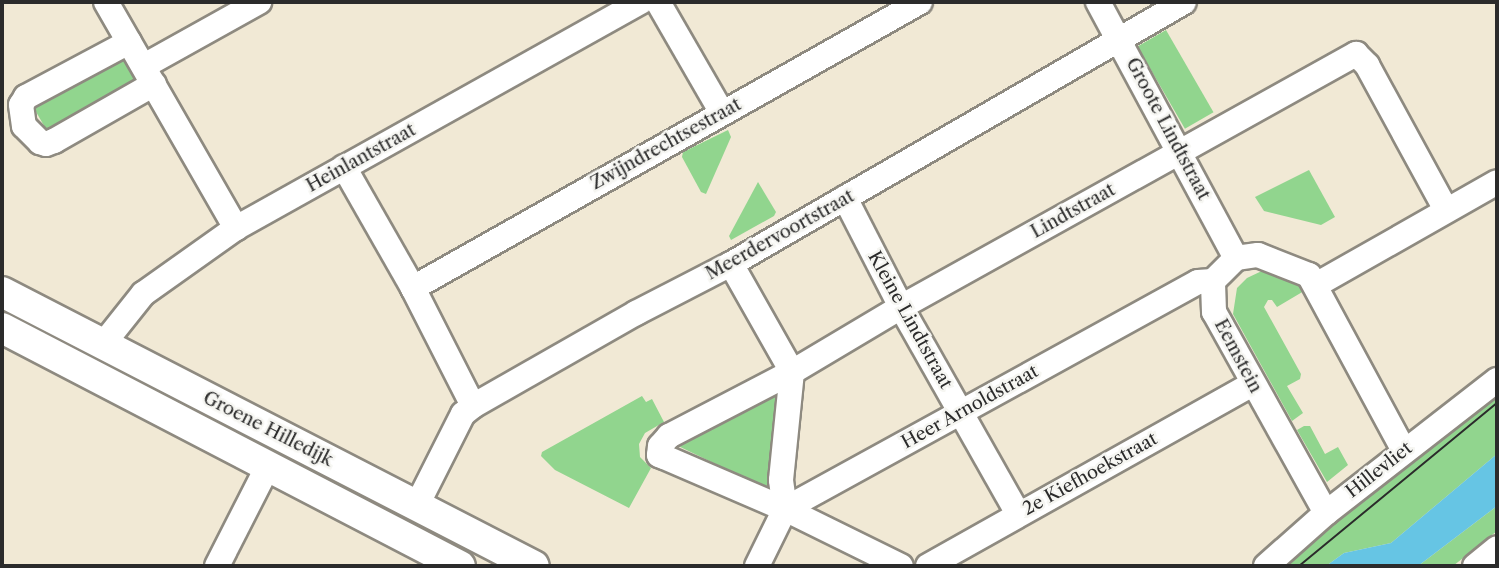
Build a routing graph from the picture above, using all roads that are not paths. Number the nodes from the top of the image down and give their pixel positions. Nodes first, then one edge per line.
1 (106, 2) edge
2 (259, 2) edge
3 (641, 2) edge
4 (658, 2) edge
5 (920, 2) edge
6 (1098, 2) edge
7 (1184, 2) edge
8 (1119, 39) junction
9 (129, 41) junction
10 (149, 75) junction
11 (722, 113) junction
12 (1180, 151) junction
13 (344, 167) junction
14 (1497, 182) edge
15 (845, 198) junction
16 (1446, 210) junction
17 (236, 228) junction
18 (1236, 258) junction
19 (731, 264) junction
20 (1213, 281) junction
21 (1315, 285) junction
22 (413, 288) junction
23 (2, 292) edge
24 (901, 307) junction
25 (2, 328) edge
26 (104, 343) junction
27 (792, 372) junction
28 (1497, 380) edge
29 (1252, 384) junction
30 (473, 406) junction
31 (961, 412) junction
32 (1404, 451) junction
33 (268, 466) junction
34 (417, 505) junction
35 (785, 509) junction
36 (1326, 513) junction
37 (1018, 514) junction
38 (1497, 548) edge
39 (218, 566) edge
40 (460, 566) edge
41 (534, 566) edge
42 (757, 566) edge
43 (901, 566) edge
44 (928, 566) edge
45 (1266, 566) edge
46 (1475, 566) edge

1 - 9 street
2 - 10 street
3 - 13 street, Heinlantstraat
4 - 11 street
5 - 11 street, Zwijndrechtsestraat
6 - 8 street, Groote Lindtstraat
7 - 8 street, Meerdervoortstraat
8 - 12 street, Groote Lindtstraat
8 - 15 street, Meerdervoortstraat
9 - 10 street
9 - 10 street
10 - 17 street
11 - 22 street, Zwijndrechtsestraat
12 - 16 street, Lindtstraat
12 - 18 street, Groote Lindtstraat
12 - 24 street, Lindtstraat
13 - 17 street, Heinlantstraat
13 - 22 street
14 - 16 street
15 - 19 street, Meerdervoortstraat
15 - 24 street, Kleine Lindtstraat
16 - 21 street
17 - 26 street, Heinlantstraat
18 - 20 street
18 - 21 street
19 - 27 street
19 - 30 street, Meerdervoortstraat
20 - 29 street, Eemstein
20 - 31 street, Heer Arnoldstraat
21 - 32 street
22 - 30 street
23 - 26 street, Groene Hilledijk
24 - 27 street, Lindtstraat
24 - 31 street, Kleine Lindtstraat
25 - 33 street, Groene Hilledijk
26 - 34 street, Groene Hilledijk
27 - 35 street
27 - 35 street, Lindtstraat
28 - 32 street, Hillevliet
29 - 36 street, Eemstein
29 - 37 street, 2e Kiefhoekstraat
30 - 34 street, Meerdervoortstraat
31 - 35 street, Heer Arnoldstraat
31 - 37 street, Kleine Lindtstraat
32 - 36 street, Hillevliet
33 - 39 street
33 - 40 street, Groene Hilledijk
34 - 41 street, Groene Hilledijk
35 - 42 street
35 - 43 street
36 - 45 street, Hillevliet
37 - 44 street, 2e Kiefhoekstraat
38 - 46 street

